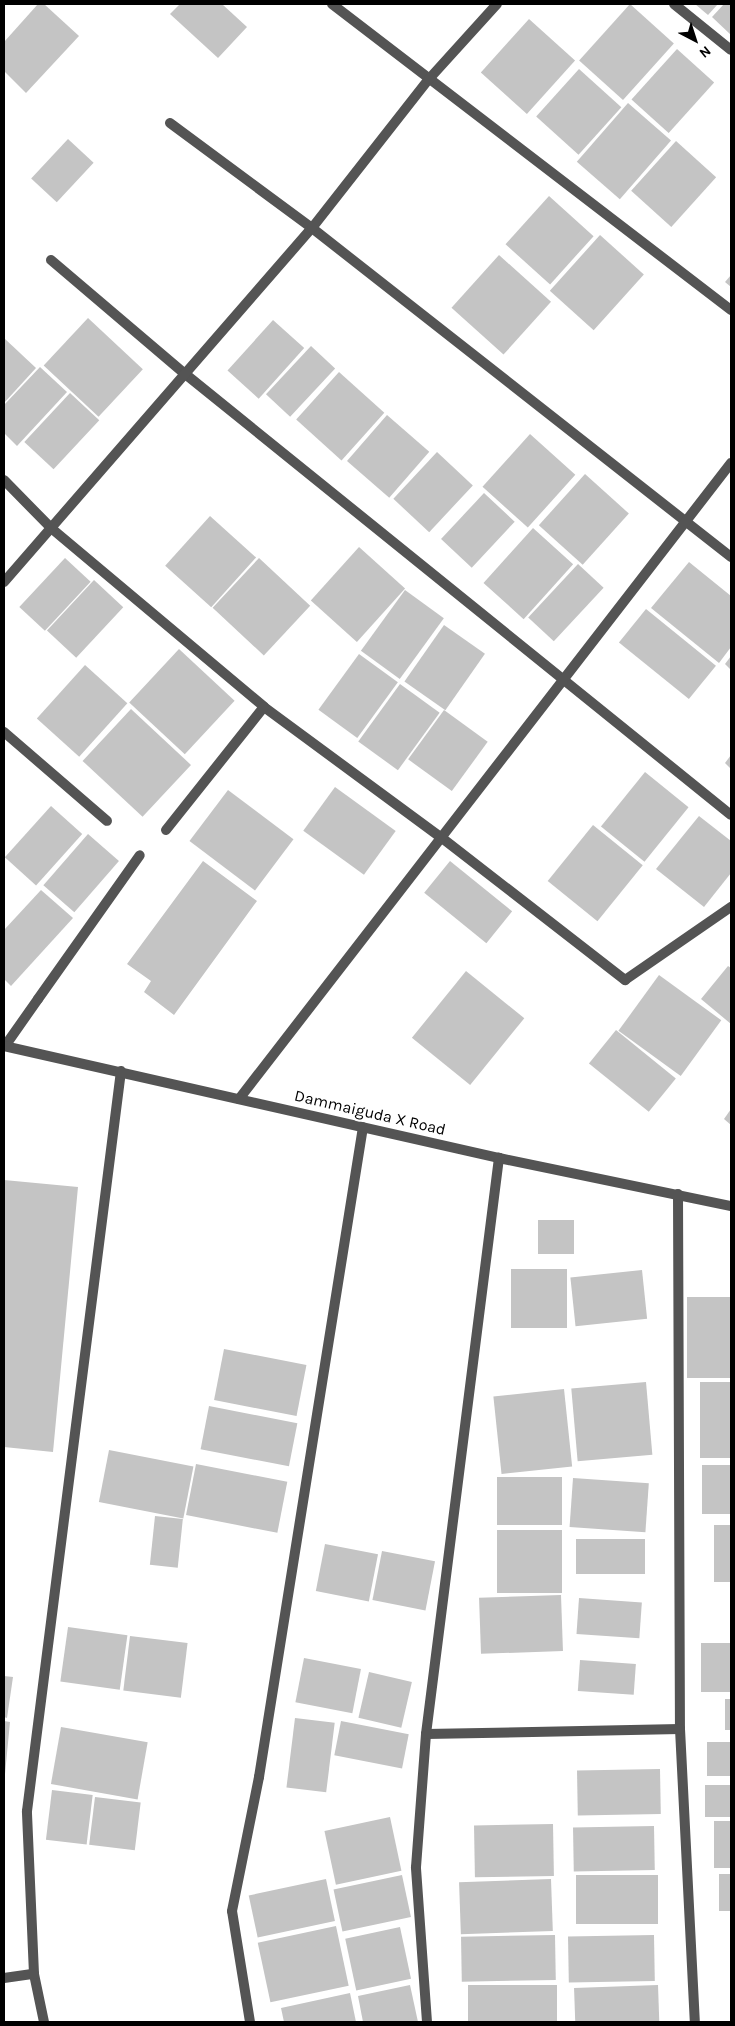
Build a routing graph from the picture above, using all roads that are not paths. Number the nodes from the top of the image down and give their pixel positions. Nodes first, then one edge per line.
1 (332, 4) edge
2 (496, 4) edge
3 (674, 4) edge
4 (731, 50) edge
5 (429, 78) junction
6 (170, 123) dead end
7 (312, 228) junction
8 (51, 260) dead end
9 (731, 310) edge
10 (184, 373) junction
11 (731, 463) edge
12 (4, 480) edge
13 (686, 522) junction
14 (51, 528) junction
15 (731, 557) edge
16 (4, 582) edge
17 (563, 681) junction
18 (264, 707) junction
19 (4, 732) edge
20 (731, 815) edge
21 (107, 821) dead end
22 (166, 830) dead end
23 (442, 838) junction
24 (140, 856) dead end
25 (731, 907) edge
26 (4, 1046) edge
27 (121, 1071) junction
28 (239, 1099) junction
29 (363, 1127) junction
30 (499, 1158) junction
31 (678, 1194) junction
32 (731, 1206) edge
33 (680, 1729) junction
34 (426, 1734) junction
35 (34, 1974) junction
36 (4, 1978) edge
37 (44, 2022) edge
38 (250, 2022) edge
39 (427, 2022) edge
40 (695, 2022) edge

1 - 5 street
2 - 5 street
3 - 4 street
5 - 7 street
5 - 9 street
6 - 7 street
7 - 10 street
7 - 13 street
8 - 10 street
10 - 14 street
10 - 17 street
11 - 13 street
12 - 14 street
13 - 15 street
13 - 17 street
14 - 16 street
14 - 18 street
17 - 20 street
17 - 23 street
18 - 22 street
18 - 23 street
19 - 21 street
23 - 25 street
23 - 28 street
24 - 26 street
26 - 27 street, Dammaiguda X Road
27 - 28 street, Dammaiguda X Road
27 - 35 street
28 - 29 street, Dammaiguda X Road
29 - 30 street, Dammaiguda X Road
29 - 38 street
30 - 31 street, Dammaiguda X Road
30 - 34 street
31 - 32 street, Dammaiguda X Road
31 - 33 street
33 - 34 street
33 - 40 street
34 - 39 street
35 - 36 street
35 - 37 street

